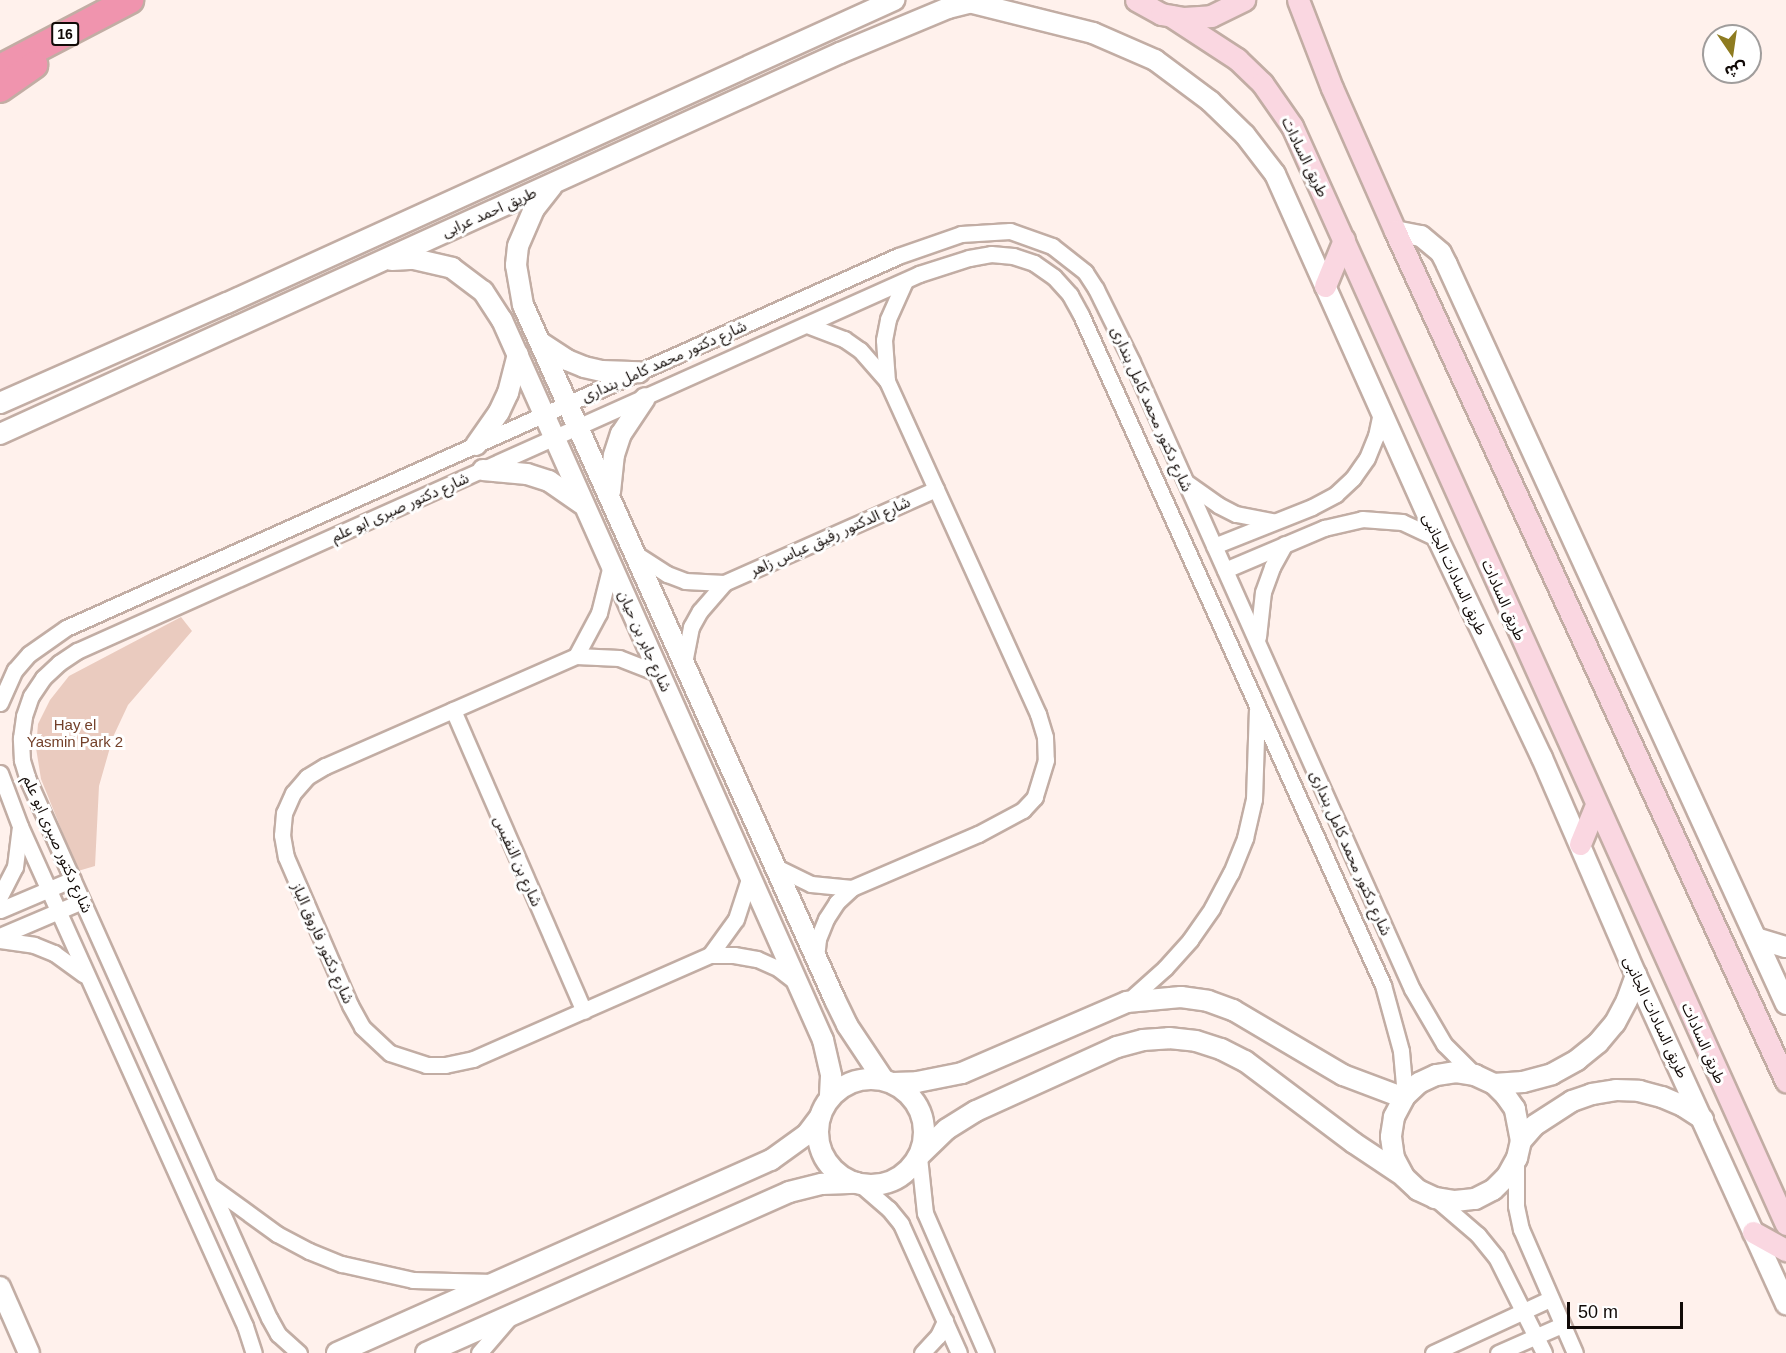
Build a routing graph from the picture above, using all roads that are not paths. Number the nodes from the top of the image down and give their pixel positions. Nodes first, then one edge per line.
1 (130, 0) edge
2 (894, 0) edge
3 (1121, 0) edge
4 (1244, 0) edge
5 (1298, 0) edge
6 (975, 1) edge
7 (1139, 2) edge
8 (103, 14) junction
9 (1171, 16) junction
10 (827, 29) junction
11 (840, 53) junction
12 (0, 68) edge
13 (0, 89) edge
14 (555, 182) junction
15 (1395, 231) junction
16 (1344, 240) junction
17 (383, 260) junction
18 (905, 281) junction
19 (1325, 286) junction
20 (227, 303) junction
21 (807, 325) junction
22 (237, 327) junction
23 (541, 343) junction
24 (1123, 343) junction
25 (518, 354) junction
26 (1099, 354) junction
27 (639, 372) junction
28 (887, 381) junction
29 (645, 398) junction
30 (0, 403) edge
31 (568, 403) junction
32 (1381, 412) junction
33 (544, 414) junction
34 (578, 426) junction
35 (0, 434) edge
36 (555, 438) junction
37 (476, 445) junction
38 (483, 470) junction
39 (1185, 481) junction
40 (936, 489) junction
41 (610, 498) junction
42 (585, 507) junction
43 (1276, 521) junction
44 (1438, 539) junction
45 (1285, 544) junction
46 (1214, 546) junction
47 (240, 551) junction
48 (634, 552) junction
49 (611, 565) junction
50 (1225, 570) junction
51 (250, 574) junction
52 (724, 583) junction
53 (1258, 643) junction
54 (576, 656) junction
55 (684, 663) junction
56 (660, 674) junction
57 (0, 703) edge
58 (1257, 704) junction
59 (453, 710) junction
60 (0, 773) edge
61 (1596, 805) junction
62 (20, 826) junction
63 (1580, 844) junction
64 (774, 866) junction
65 (750, 876) junction
66 (73, 879) junction
67 (852, 888) junction
68 (48, 889) junction
69 (0, 896) edge
70 (82, 901) junction
71 (0, 910) edge
72 (58, 911) junction
73 (0, 936) edge
74 (1756, 938) junction
75 (0, 940) edge
76 (1786, 947) edge
77 (710, 955) junction
78 (816, 958) junction
79 (1636, 975) junction
80 (89, 980) junction
81 (797, 983) junction
82 (1127, 1002) junction
83 (1786, 1004) edge
84 (584, 1011) junction
85 (1475, 1075) junction
86 (888, 1081) junction
87 (1786, 1081) edge
88 (1494, 1084) junction
89 (830, 1097) junction
90 (1404, 1097) junction
91 (820, 1117) junction
92 (1703, 1119) junction
93 (1519, 1150) junction
94 (919, 1156) junction
95 (1404, 1176) junction
96 (858, 1184) junction
97 (210, 1185) junction
98 (1435, 1198) junction
99 (1786, 1224) edge
100 (1753, 1232) junction
101 (1786, 1250) edge
102 (499, 1282) junction
103 (0, 1287) edge
104 (1550, 1299) junction
105 (1786, 1304) edge
106 (1524, 1311) junction
107 (512, 1315) junction
108 (945, 1321) junction
109 (1562, 1325) junction
110 (1536, 1336) junction
111 (29, 1353) edge
112 (254, 1353) edge
113 (299, 1353) edge
114 (337, 1353) edge
115 (426, 1353) edge
116 (479, 1353) edge
117 (922, 1353) edge
118 (959, 1353) edge
119 (986, 1353) edge
120 (1433, 1353) edge
121 (1498, 1353) edge
122 (1544, 1353) edge
123 (1575, 1353) edge

1 - 8 highway, 16
2 - 10 street, طريق احمد عرابى
3 - 7 street
4 - 9 main road
5 - 15 main road
6 - 11 street, طريق احمد عرابى
6 - 19 street, طريق السادات الجانبى
7 - 9 main road
8 - 12 highway, 16
8 - 13 highway
9 - 16 main road, طريق السادات
10 - 11 street
10 - 20 street, طريق احمد عرابى
11 - 14 street, طريق احمد عرابى
14 - 17 street, طريق احمد عرابى
14 - 23 street, شارع جابر بن حيان
15 - 74 street
15 - 87 main road
16 - 19 main road
16 - 61 main road, طريق السادات
17 - 22 street, طريق احمد عرابى
17 - 25 street, شارع جابر بن حيان
18 - 21 street, شارع دكتور محمد كامل بندارى
18 - 26 street, شارع دكتور محمد كامل بندارى
18 - 28 street
19 - 32 street, طريق السادات الجانبى
20 - 22 street
20 - 30 street, طريق احمد عرابى
21 - 28 street
21 - 29 street, شارع دكتور محمد كامل بندارى
22 - 35 street, طريق احمد عرابى
23 - 27 street
23 - 31 street, شارع جابر بن حيان
24 - 26 street
24 - 27 street, شارع دكتور محمد كامل بندارى
24 - 39 street, شارع دكتور محمد كامل بندارى
25 - 33 street, شارع جابر بن حيان
25 - 37 street
26 - 58 street, شارع دكتور محمد كامل بندارى
27 - 31 street, شارع دكتور محمد كامل بندارى
28 - 40 street
29 - 34 street, شارع دكتور محمد كامل بندارى
29 - 41 street
31 - 33 street, شارع دكتور محمد كامل بندارى
31 - 34 street, شارع جابر بن حيان
32 - 43 street
32 - 44 street, طريق السادات الجانبى
33 - 36 street, شارع جابر بن حيان
33 - 37 street, شارع دكتور صبرى ابو علم
34 - 36 street, شارع دكتور محمد كامل بندارى
34 - 41 street, شارع جابر بن حيان
36 - 38 street, شارع دكتور صبرى ابو علم
36 - 42 street, شارع جابر بن حيان
37 - 47 street, شارع دكتور صبرى ابو علم
38 - 42 street
38 - 51 street, شارع دكتور صبرى ابو علم
39 - 43 street
39 - 46 street, شارع دكتور محمد كامل بندارى
40 - 52 street, شارع الدكتور رفيق عباس زاهر
40 - 67 street
41 - 48 street, شارع جابر بن حيان
42 - 49 street, شارع جابر بن حيان
43 - 46 street
44 - 45 street
44 - 63 street, طريق السادات الجانبى
45 - 50 street
45 - 53 street
46 - 50 street, شارع دكتور محمد كامل بندارى
47 - 51 street
47 - 57 street, شارع دكتور صبرى ابو علم
48 - 52 street, شارع الدكتور رفيق عباس زاهر
48 - 55 street, شارع جابر بن حيان
49 - 54 street
49 - 56 street, شارع جابر بن حيان
50 - 53 street, شارع دكتور محمد كامل بندارى
51 - 66 street, شارع دكتور صبرى ابو علم
52 - 55 street, شارع الدكتور رفيق عباس زاهر
53 - 85 street, شارع دكتور محمد كامل بندارى
54 - 56 street, شارع دكتور فاروق الباز
54 - 59 street, شارع دكتور فاروق الباز
55 - 64 street, شارع جابر بن حيان
56 - 65 street, شارع جابر بن حيان
58 - 82 street
58 - 90 street, شارع دكتور محمد كامل بندارى
59 - 84 street, شارع بن النفيس
59 - 84 street, شارع دكتور فاروق الباز
60 - 62 street, شارع دكتور صبرى ابو علم
61 - 63 main road
61 - 99 main road, طريق السادات
62 - 68 street, شارع دكتور صبرى ابو علم
62 - 69 street
63 - 79 street, طريق السادات الجانبى
64 - 67 street
64 - 78 street, شارع جابر بن حيان
65 - 77 street
65 - 81 street, شارع جابر بن حيان
66 - 68 street
66 - 70 street, شارع دكتور صبرى ابو علم
67 - 78 street
68 - 71 street
68 - 72 street, شارع دكتور صبرى ابو علم
70 - 72 street
70 - 97 street, شارع دكتور صبرى ابو علم
72 - 73 street
72 - 80 street, شارع دكتور صبرى ابو علم
74 - 76 street
74 - 83 street
75 - 80 street
77 - 81 street, شارع دكتور فاروق الباز
77 - 84 street, شارع دكتور فاروق الباز
78 - 86 street, شارع جابر بن حيان
79 - 88 street
79 - 92 street, طريق السادات الجانبى
80 - 112 street, شارع دكتور صبرى ابو علم
81 - 89 street, شارع جابر بن حيان
82 - 86 street
82 - 90 street
85 - 88 street
85 - 90 street
86 - 89 street
86 - 94 street
88 - 93 street
89 - 91 street
90 - 95 street
91 - 96 street
91 - 102 street
92 - 93 street
92 - 100 street, طريق السادات الجانبى
93 - 98 street
93 - 104 street
94 - 95 street
94 - 96 street
94 - 119 street
95 - 98 street
96 - 107 street
96 - 108 street
97 - 102 street
97 - 113 street, شارع دكتور صبرى ابو علم
98 - 106 street
100 - 101 main road
100 - 105 street, طريق السادات الجانبى
102 - 114 street
103 - 111 street
104 - 106 street
104 - 109 street
106 - 110 street
106 - 120 street
107 - 115 street
107 - 116 street
108 - 117 street
108 - 118 street
109 - 110 street
109 - 123 street
110 - 121 street
110 - 122 street

